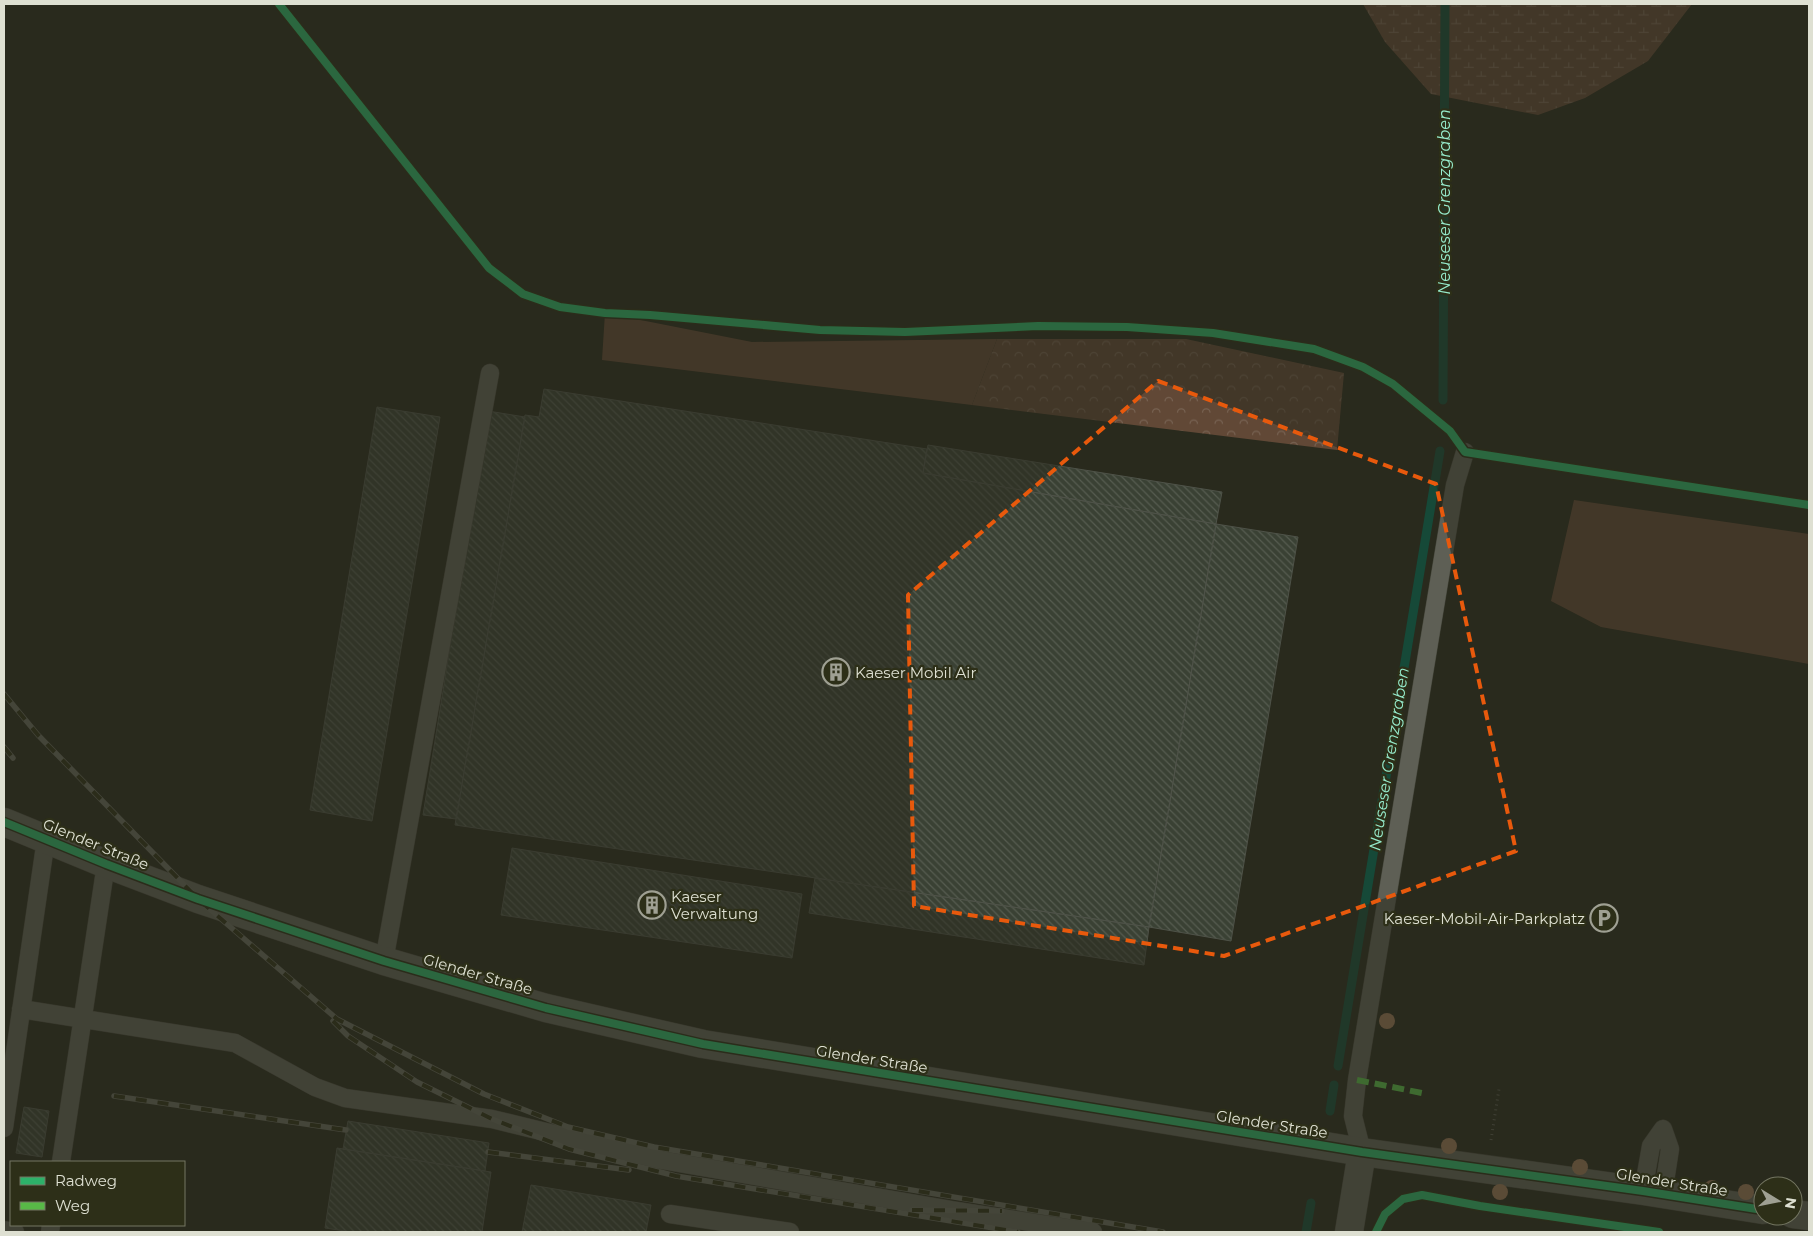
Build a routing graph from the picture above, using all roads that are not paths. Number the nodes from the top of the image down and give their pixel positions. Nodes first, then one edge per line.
1 (490, 373) dead end
2 (1465, 452) dead end
3 (4, 822) edge
4 (46, 838) junction
5 (106, 864) junction
6 (384, 961) junction
7 (21, 1008) junction
8 (82, 1019) junction
9 (4, 1128) edge
10 (1663, 1129) dead end
11 (1362, 1152) junction
12 (60, 1161) edge
13 (1653, 1192) junction
14 (1753, 1208) edge
15 (670, 1214) dead end
16 (4, 1230) edge
17 (15, 1232) edge
18 (790, 1232) edge
19 (1093, 1232) edge
20 (1349, 1232) edge

1 - 6 lane
2 - 11 lane
3 - 4 street, Glender Straße
4 - 5 street, Glender Straße
4 - 7 lane
5 - 6 street, Glender Straße
5 - 8 lane
6 - 11 street, Glender Straße
7 - 8 lane
7 - 9 lane
8 - 12 lane
8 - 19 lane
10 - 13 lane
11 - 13 street, Glender Straße
11 - 20 street
13 - 14 street, Glender Straße
15 - 18 lane
16 - 17 lane

